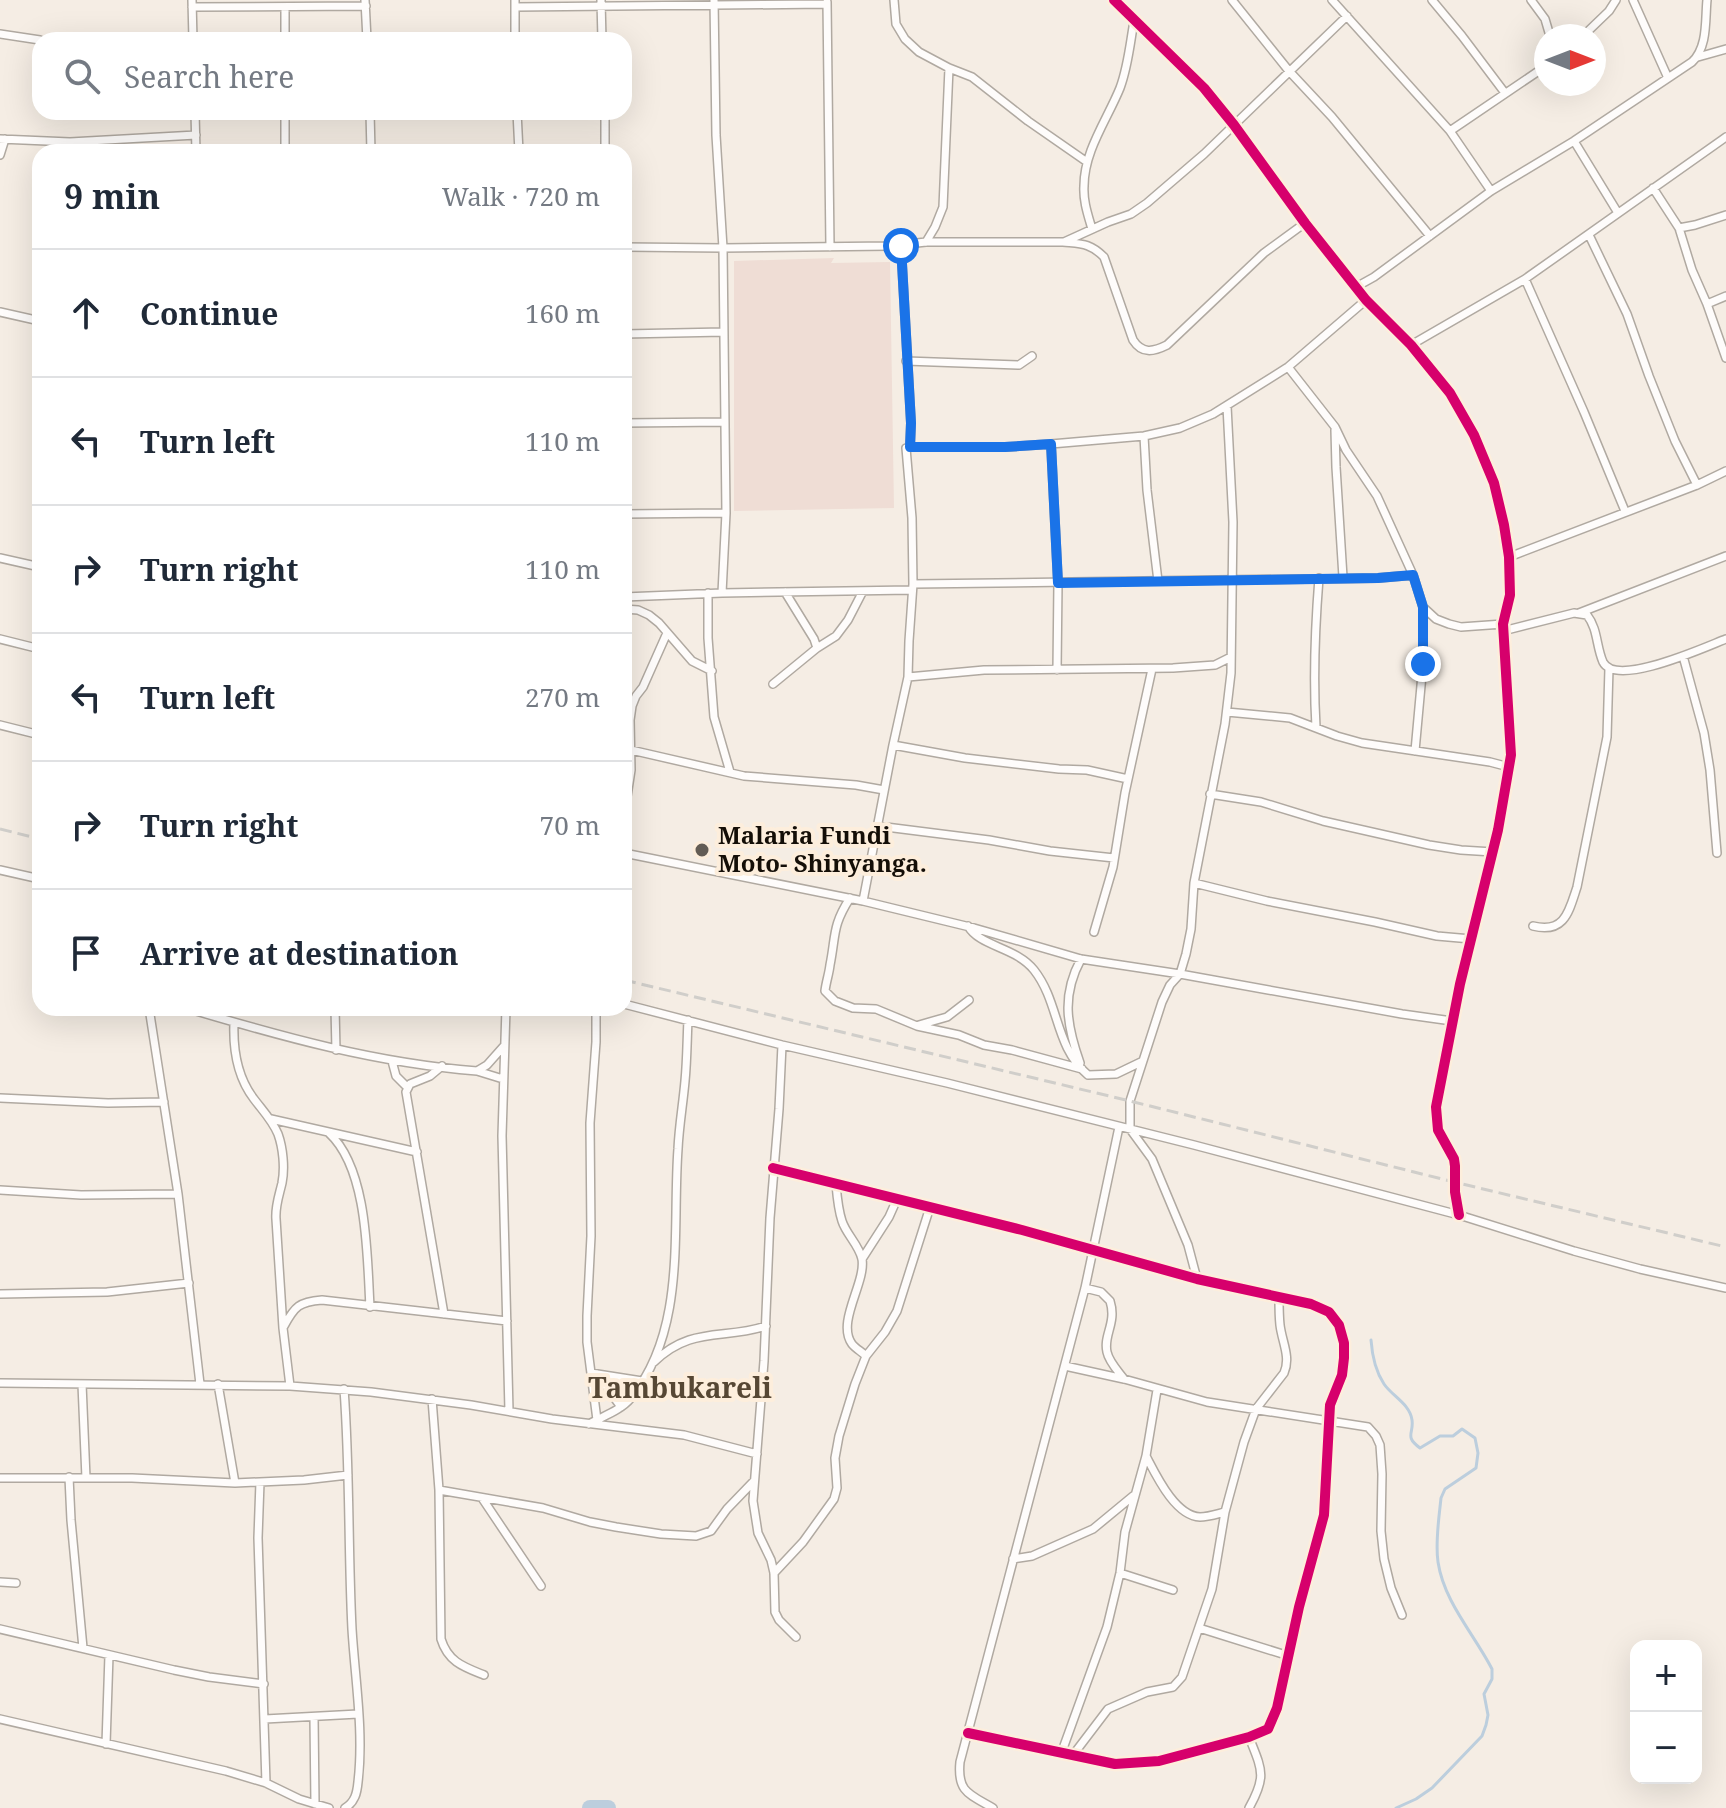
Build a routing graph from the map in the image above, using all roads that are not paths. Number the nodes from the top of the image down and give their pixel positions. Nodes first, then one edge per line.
1 (894, 0) edge
2 (1114, 0) edge
3 (1232, 0) edge
4 (1332, 0) edge
5 (1432, 0) edge
6 (1531, 0) edge
7 (1616, 0) edge
8 (1633, 0) edge
9 (1707, 0) edge
10 (714, 2) edge
11 (827, 2) edge
12 (366, 3) edge
13 (515, 3) edge
14 (601, 3) edge
15 (192, 4) edge
16 (304, 4) edge
17 (285, 8) junction
18 (1347, 16) junction
19 (1134, 21) junction
20 (1546, 24) edge
21 (1595, 24) edge
22 (193, 32) edge
23 (285, 32) edge
24 (367, 32) edge
25 (515, 32) edge
26 (602, 32) edge
27 (0, 34) edge
28 (32, 39) edge
29 (1726, 49) edge
30 (1698, 57) junction
31 (949, 68) junction
32 (1289, 71) junction
33 (1534, 74) edge
34 (1668, 78) junction
35 (1505, 93) junction
36 (195, 120) edge
37 (285, 120) edge
38 (370, 120) edge
39 (517, 120) edge
40 (605, 120) edge
41 (1234, 125) junction
42 (1450, 131) junction
43 (196, 135) junction
44 (1726, 137) edge
45 (2, 139) edge
46 (116, 140) junction
47 (1574, 141) junction
48 (70, 142) joint
49 (116, 144) edge
50 (196, 144) edge
51 (285, 144) edge
52 (371, 144) edge
53 (519, 144) edge
54 (605, 144) edge
55 (0, 155) edge
56 (1087, 162) junction
57 (1653, 188) junction
58 (1491, 191) junction
59 (1618, 213) junction
60 (1726, 215) edge
61 (1305, 223) junction
62 (1679, 228) junction
63 (1092, 229) junction
64 (1589, 235) junction
65 (1430, 236) junction
66 (926, 242) junction
67 (1063, 242) junction
68 (901, 246) junction
69 (632, 247) edge
70 (830, 247) junction
71 (723, 248) junction
72 (1525, 279) junction
73 (1356, 287) junction
74 (1726, 296) edge
75 (1366, 300) junction
76 (1707, 304) junction
77 (0, 312) edge
78 (32, 319) edge
79 (724, 332) junction
80 (632, 334) edge
81 (1411, 345) junction
82 (1032, 356) dead end
83 (1726, 358) edge
84 (906, 361) junction
85 (1288, 367) junction
86 (1227, 406) junction
87 (725, 422) junction
88 (632, 423) edge
89 (1335, 427) junction
90 (1144, 436) junction
91 (1051, 444) junction
92 (910, 447) junction
93 (1726, 472) edge
94 (1697, 485) junction
95 (1625, 511) junction
96 (726, 513) junction
97 (632, 514) edge
98 (1726, 556) edge
99 (1509, 557) junction
100 (0, 558) edge
101 (32, 565) edge
102 (1413, 575) junction
103 (1343, 577) junction
104 (1319, 578) junction
105 (1231, 580) junction
106 (1158, 581) junction
107 (1058, 583) junction
108 (913, 587) junction
109 (863, 591) junction
110 (785, 592) junction
111 (708, 593) junction
112 (722, 593) junction
113 (632, 597) edge
114 (1423, 607) junction
115 (632, 610) edge
116 (1579, 613) junction
117 (1503, 628) junction
118 (667, 633) junction
119 (0, 639) edge
120 (1726, 639) edge
121 (32, 647) edge
122 (817, 648) junction
123 (1683, 656) junction
124 (1231, 657) junction
125 (1609, 668) junction
126 (1152, 669) junction
127 (1057, 670) junction
128 (712, 671) junction
129 (908, 677) junction
130 (773, 684) dead end
131 (632, 706) edge
132 (1227, 712) junction
133 (0, 725) edge
134 (1316, 727) junction
135 (32, 733) edge
136 (893, 745) junction
137 (632, 750) edge
138 (1415, 751) junction
139 (1509, 767) junction
140 (730, 772) junction
141 (1128, 779) junction
142 (884, 790) junction
143 (1210, 794) junction
144 (878, 826) junction
145 (1493, 852) junction
146 (1717, 853) dead end
147 (632, 855) edge
148 (1114, 858) junction
149 (0, 870) edge
150 (32, 877) edge
151 (1194, 883) junction
152 (850, 898) junction
153 (863, 901) junction
154 (968, 926) junction
155 (1533, 926) dead end
156 (1094, 932) dead end
157 (1471, 939) junction
158 (1081, 959) junction
159 (1180, 974) junction
160 (969, 1000) dead end
161 (632, 1006) edge
162 (150, 1016) edge
163 (212, 1016) edge
164 (336, 1016) edge
165 (506, 1016) edge
166 (596, 1016) edge
167 (688, 1020) junction
168 (1452, 1021) junction
169 (234, 1023) junction
170 (917, 1026) junction
171 (782, 1045) junction
172 (504, 1046) junction
173 (336, 1050) junction
174 (392, 1061) junction
175 (1142, 1061) junction
176 (442, 1066) junction
177 (1082, 1069) junction
178 (477, 1071) junction
179 (503, 1079) junction
180 (407, 1087) junction
181 (0, 1098) edge
182 (164, 1102) junction
183 (271, 1119) junction
184 (1119, 1127) junction
185 (1130, 1129) junction
186 (329, 1133) junction
187 (417, 1152) junction
188 (773, 1168) junction
189 (836, 1184) junction
190 (0, 1190) edge
191 (178, 1194) junction
192 (897, 1199) junction
193 (930, 1207) junction
194 (1459, 1215) junction
195 (1094, 1250) junction
196 (862, 1259) junction
197 (1197, 1279) junction
198 (189, 1283) junction
199 (1085, 1288) junction
200 (1726, 1288) edge
201 (0, 1294) edge
202 (1279, 1297) junction
203 (370, 1307) junction
204 (444, 1314) junction
205 (507, 1321) junction
206 (766, 1326) junction
207 (283, 1328) junction
208 (866, 1356) junction
209 (653, 1363) junction
210 (1065, 1366) junction
211 (594, 1373) junction
212 (1124, 1379) junction
213 (642, 1381) junction
214 (0, 1383) edge
215 (82, 1384) junction
216 (200, 1384) junction
217 (218, 1384) junction
218 (290, 1386) junction
219 (344, 1389) junction
220 (1157, 1390) junction
221 (432, 1399) junction
222 (621, 1407) junction
223 (1256, 1409) junction
224 (509, 1411) junction
225 (597, 1420) junction
226 (1330, 1421) junction
227 (589, 1424) junction
228 (757, 1454) junction
229 (1146, 1456) junction
230 (348, 1475) junction
231 (69, 1477) junction
232 (0, 1478) edge
233 (86, 1478) junction
234 (754, 1481) junction
235 (260, 1482) junction
236 (235, 1483) junction
237 (439, 1490) junction
238 (1134, 1494) junction
239 (482, 1498) junction
240 (1225, 1512) junction
241 (1013, 1559) junction
242 (774, 1573) junction
243 (1120, 1573) junction
244 (0, 1582) edge
245 (16, 1583) dead end
246 (541, 1586) dead end
247 (1173, 1590) dead end
248 (1402, 1615) dead end
249 (1199, 1628) junction
250 (1, 1631) edge
251 (796, 1637) dead end
252 (83, 1648) junction
253 (109, 1655) junction
254 (1289, 1656) junction
255 (484, 1675) dead end
256 (264, 1684) junction
257 (358, 1714) junction
258 (314, 1717) junction
259 (0, 1719) edge
260 (265, 1719) junction
261 (968, 1733) junction
262 (1249, 1737) junction
263 (106, 1744) junction
264 (1061, 1754) junction
265 (1073, 1755) junction
266 (266, 1783) junction
267 (315, 1804) junction
268 (329, 1808) edge
269 (345, 1808) edge
270 (993, 1808) edge
271 (1249, 1808) edge

1 - 31 street
2 - 19 street
3 - 32 street
4 - 18 street
5 - 35 street
6 - 20 street
7 - 21 street
8 - 34 street
9 - 30 street
10 - 11 street
10 - 14 street
10 - 71 street
11 - 70 street
12 - 16 street
12 - 24 street
13 - 14 street
13 - 25 street
14 - 26 street
15 - 17 street
15 - 22 street
16 - 17 street
17 - 23 street
18 - 32 street
18 - 42 street
19 - 41 street
19 - 56 street
27 - 28 street
29 - 30 street
30 - 34 street
31 - 56 street
31 - 66 street
32 - 41 street
32 - 65 street
33 - 35 street
34 - 47 street
35 - 42 street
36 - 43 street
37 - 51 street
38 - 52 street
39 - 53 street
40 - 54 street
41 - 61 street
41 - 63 street
42 - 58 street
43 - 46 street
43 - 50 street
44 - 57 street
45 - 48 street
45 - 55 street
46 - 48 street
46 - 49 street
47 - 58 street
47 - 59 street
56 - 63 street
57 - 59 street
57 - 62 street
58 - 65 street
59 - 64 street
60 - 62 street
61 - 67 street
61 - 73 street
62 - 76 street
63 - 67 street
64 - 72 street
64 - 94 street
65 - 73 street
66 - 67 street
66 - 68 street
68 - 70 street
68 - 84 street
69 - 71 street
70 - 71 street
71 - 79 street
72 - 81 street
72 - 95 street
73 - 75 street
74 - 76 street
75 - 81 street
75 - 85 street
76 - 83 street
77 - 78 street
79 - 80 street
79 - 87 street
81 - 99 street
82 - 84 street
84 - 92 street
85 - 86 street
85 - 89 street
86 - 90 street
86 - 105 street
87 - 88 street
87 - 96 street
89 - 102 street
89 - 103 street
90 - 91 street
90 - 106 street
91 - 92 street
91 - 107 street
92 - 108 street
93 - 94 street
94 - 95 street
95 - 99 street
96 - 97 street
96 - 112 street
98 - 116 street
99 - 117 street
100 - 101 street
102 - 103 street
102 - 114 street
103 - 104 street
104 - 105 street
104 - 134 street
105 - 106 street
105 - 124 street
106 - 107 street
107 - 108 street
107 - 127 street
108 - 109 street
108 - 129 street
109 - 110 street
109 - 122 street
110 - 112 street
110 - 122 street
111 - 112 street
111 - 113 street
111 - 128 street
114 - 117 street
114 - 138 street
115 - 118 street
116 - 117 street
116 - 125 street
117 - 139 street
118 - 128 street
118 - 131 street
119 - 121 street
120 - 123 street
122 - 130 street
123 - 125 street
123 - 146 street
124 - 126 street
124 - 132 street
125 - 155 street
126 - 127 street
126 - 141 street
127 - 129 street
128 - 140 street
129 - 136 street
132 - 134 street
132 - 143 street
133 - 135 street
134 - 138 street
136 - 141 street
136 - 142 street
137 - 140 street
138 - 139 street
139 - 145 street
140 - 142 street
141 - 148 street
142 - 144 street
143 - 145 street
143 - 151 street
144 - 148 street
144 - 153 street
145 - 157 street
147 - 152 street
148 - 156 street
149 - 150 street
151 - 157 street
151 - 159 street
152 - 153 street
152 - 170 street
153 - 154 street
154 - 158 street
154 - 177 street
157 - 168 street
158 - 159 street
158 - 177 street
159 - 168 street
159 - 175 street
160 - 170 street
161 - 167 street
162 - 182 street
163 - 169 street
164 - 173 street
165 - 172 street
166 - 211 street
167 - 171 street
167 - 209 street
168 - 194 street
169 - 173 street
169 - 183 street
170 - 177 street
171 - 184 street
171 - 188 street
172 - 178 street
172 - 179 street
173 - 174 street
174 - 176 street
174 - 180 street
175 - 177 street
175 - 185 street
176 - 178 street
176 - 180 street
178 - 179 street
179 - 205 street
180 - 187 street
181 - 182 street
182 - 191 street
183 - 186 street
183 - 207 street
184 - 185 street
184 - 195 street
185 - 194 street
185 - 197 street
186 - 187 street
186 - 203 street
187 - 204 street
188 - 189 street
188 - 206 street
189 - 192 street
189 - 196 street
190 - 191 street
191 - 198 street
192 - 193 street
192 - 196 street
193 - 195 street
193 - 208 street
194 - 200 street
195 - 197 street
195 - 199 street
196 - 208 street
197 - 202 street
198 - 201 street
198 - 216 street
199 - 210 street
199 - 212 street
202 - 223 street
202 - 226 street
203 - 204 street
203 - 207 street
204 - 205 street
205 - 224 street
206 - 209 street
206 - 228 street
207 - 218 street
208 - 242 street
209 - 213 street
210 - 212 street
210 - 241 street
211 - 213 street
211 - 222 street
211 - 225 street
212 - 220 street
213 - 222 street
214 - 215 street
215 - 216 street
215 - 233 street
216 - 217 street
217 - 218 street
217 - 236 street
218 - 219 street
219 - 221 street
219 - 230 street
220 - 223 street
220 - 229 street
221 - 224 street
221 - 237 street
222 - 225 street
223 - 226 street
223 - 240 street
224 - 227 street
225 - 227 street
226 - 248 street
226 - 254 street
227 - 228 street
228 - 234 street
229 - 238 street
229 - 240 street
230 - 235 street
230 - 257 street
231 - 232 street
231 - 233 street
231 - 252 street
233 - 236 street
234 - 239 street
234 - 242 street
235 - 236 street
235 - 256 street
237 - 239 street
237 - 255 street
238 - 241 street
238 - 243 street
239 - 246 street
240 - 249 street
241 - 261 street
242 - 251 street
243 - 247 street
243 - 264 street
244 - 245 street
249 - 254 street
249 - 265 street
250 - 252 street
252 - 253 street
253 - 256 street
253 - 263 street
254 - 262 street
256 - 260 street
257 - 258 street
257 - 269 street
258 - 260 street
258 - 267 street
259 - 263 street
260 - 266 street
261 - 264 street
261 - 270 street
262 - 265 street
262 - 271 street
263 - 266 street
264 - 265 street
266 - 267 street
267 - 268 street

